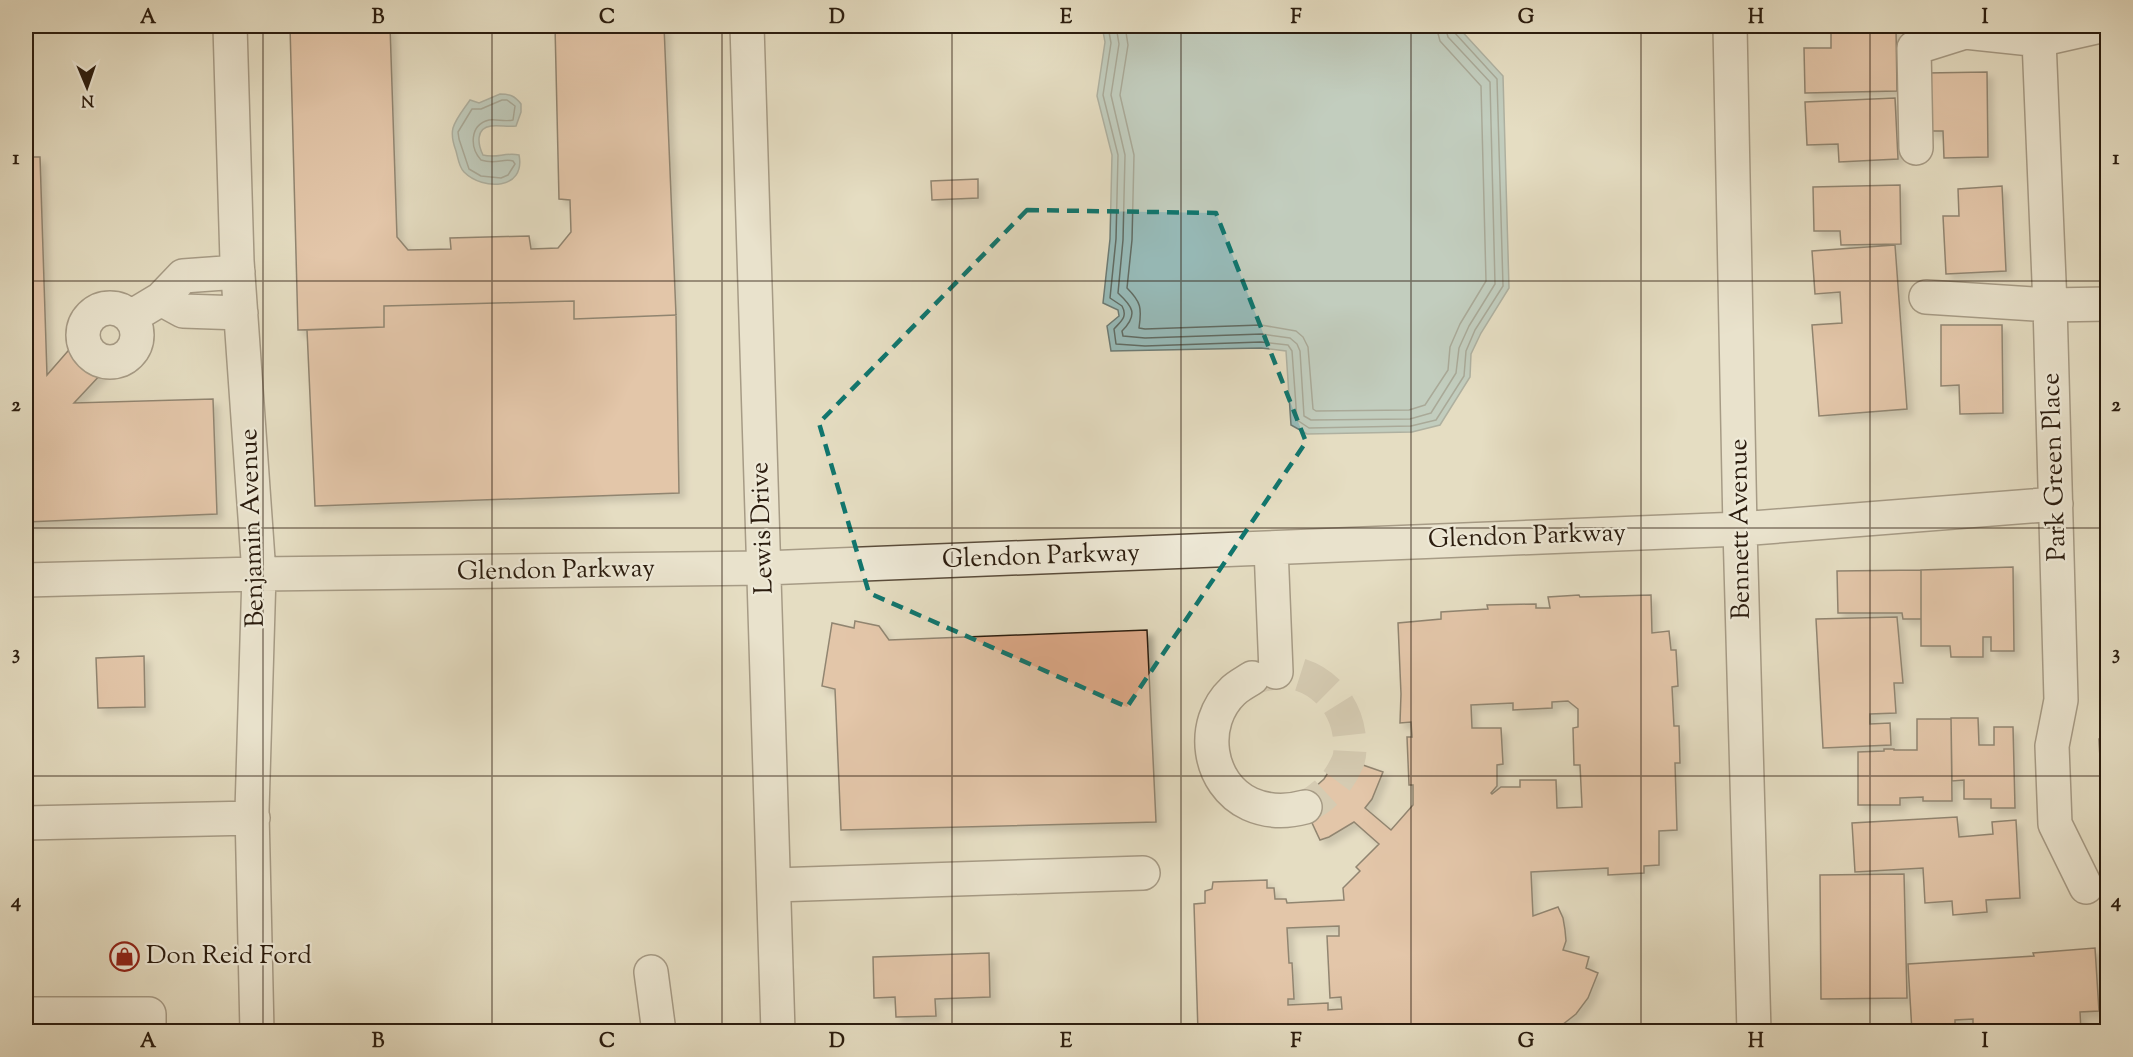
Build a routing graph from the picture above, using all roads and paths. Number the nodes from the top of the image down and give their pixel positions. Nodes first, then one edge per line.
1 (230, 26) edge
2 (747, 26) edge
3 (1730, 26) edge
4 (2101, 26) edge
5 (2039, 40) junction
6 (1916, 148) dead end
7 (238, 272) junction
8 (1926, 297) dead end
9 (161, 299) junction
10 (2108, 304) edge
11 (2050, 305) junction
12 (241, 313) junction
13 (131, 317) dead end
14 (2056, 504) junction
15 (1740, 528) junction
16 (1271, 548) junction
17 (764, 568) junction
18 (259, 574) junction
19 (26, 580) edge
20 (1305, 807) tunnel mouth
21 (253, 818) junction
22 (26, 823) edge
23 (1143, 873) dead end
24 (774, 885) junction
25 (2086, 887) dead end
26 (651, 972) dead end
27 (35, 1032) edge
28 (149, 1032) edge
29 (257, 1032) edge
30 (659, 1032) edge
31 (778, 1032) edge
32 (1754, 1032) edge

1 - 7 street, Benjamin Avenue
2 - 17 street, Lewis Drive
3 - 15 street, Bennett Avenue
4 - 5 street
5 - 6 street
5 - 11 street, Park Green Place
7 - 9 street
7 - 12 street, Benjamin Avenue
8 - 11 street
9 - 12 street
9 - 13 street
10 - 11 street
11 - 14 street, Park Green Place
12 - 18 street, Benjamin Avenue
14 - 15 street, Glendon Parkway
14 - 25 street, Park Green Place
15 - 16 street, Glendon Parkway
15 - 32 street, Bennett Avenue
16 - 17 street, Glendon Parkway
16 - 20 street
17 - 18 street, Glendon Parkway
17 - 24 street, Lewis Drive
18 - 19 street, Glendon Parkway
18 - 21 street, Benjamin Avenue
21 - 22 street
21 - 29 street, Benjamin Avenue
23 - 24 street
24 - 31 street, Lewis Drive
26 - 30 street
27 - 28 street

